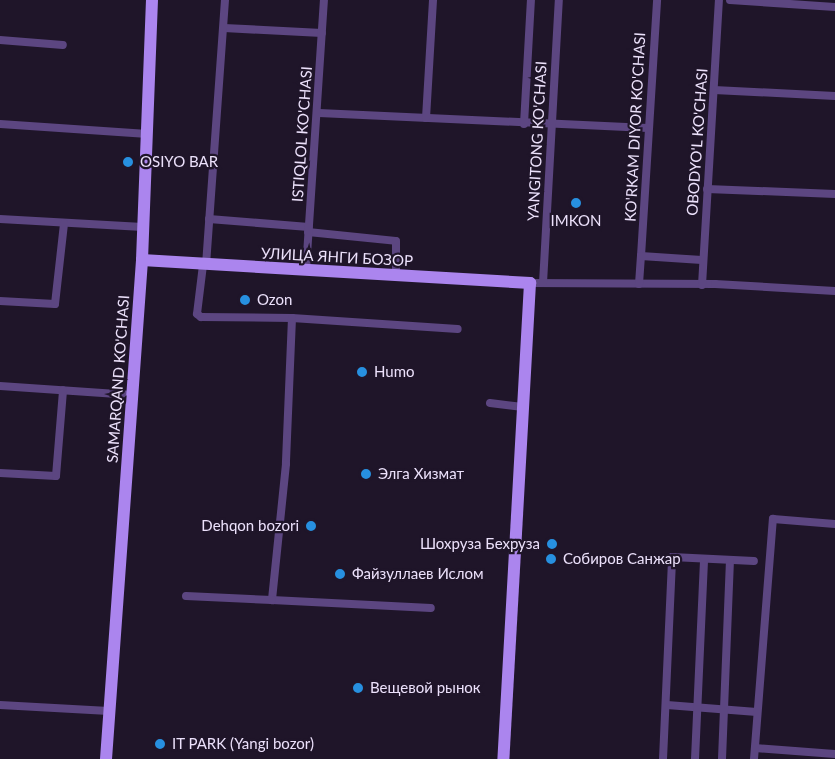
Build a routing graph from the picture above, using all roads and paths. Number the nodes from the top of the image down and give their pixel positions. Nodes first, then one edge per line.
1 (152, 0) edge
2 (225, 0) edge
3 (324, 0) edge
4 (433, 0) edge
5 (531, 0) edge
6 (559, 0) edge
7 (657, 0) edge
8 (719, 0) edge
9 (730, 0) edge
10 (814, 3) edge
11 (835, 7) edge
12 (224, 28) junction
13 (322, 33) junction
14 (0, 40) edge
15 (63, 45) dead end
16 (714, 90) junction
17 (835, 96) edge
18 (319, 112) junction
19 (426, 118) junction
20 (0, 124) edge
21 (524, 124) junction
22 (552, 125) junction
23 (648, 128) junction
24 (148, 134) junction
25 (707, 189) junction
26 (835, 194) edge
27 (0, 219) edge
28 (209, 219) junction
29 (64, 224) junction
30 (143, 227) junction
31 (309, 229) junction
32 (641, 256) junction
33 (142, 260) junction
34 (702, 260) junction
35 (204, 265) junction
36 (306, 270) junction
37 (396, 275) junction
38 (530, 283) junction
39 (543, 283) junction
40 (639, 284) junction
41 (702, 285) junction
42 (835, 291) edge
43 (0, 302) edge
44 (292, 318) junction
45 (458, 329) dead end
46 (0, 386) edge
47 (63, 390) junction
48 (132, 395) junction
49 (490, 403) dead end
50 (523, 406) junction
51 (0, 473) edge
52 (835, 524) edge
53 (704, 559) junction
54 (730, 560) junction
55 (754, 561) dead end
56 (186, 596) dead end
57 (272, 600) junction
58 (431, 608) dead end
59 (0, 705) edge
60 (667, 705) junction
61 (698, 709) junction
62 (724, 710) junction
63 (109, 711) junction
64 (757, 712) junction
65 (755, 748) junction
66 (835, 754) edge
67 (106, 759) edge
68 (503, 759) edge
69 (663, 759) edge
70 (695, 759) edge
71 (722, 759) edge
72 (754, 759) edge

1 - 24 street, SAMARQAND KO'CHASI
2 - 12 street
3 - 13 street, ISTIQLOL KO'CHASI
4 - 19 street
5 - 21 street, YANGITONG KO'CHASI
6 - 22 street, YANGITONG KO'CHASI
7 - 23 street, KO'RKAM DIYOR KO'CHASI
8 - 16 street, OBODYO'L KO'CHASI
9 - 10 street
10 - 11 street
12 - 13 street
12 - 28 street
13 - 18 street, ISTIQLOL KO'CHASI
14 - 15 street
16 - 17 street
16 - 25 street, OBODYO'L KO'CHASI
18 - 19 street
18 - 31 street, ISTIQLOL KO'CHASI
19 - 21 street
20 - 24 street
21 - 22 street
22 - 23 street
22 - 39 street, YANGITONG KO'CHASI
23 - 32 street, KO'RKAM DIYOR KO'CHASI
24 - 30 street, SAMARQAND KO'CHASI
25 - 26 street
25 - 34 street, OBODYO'L KO'CHASI
27 - 29 street
28 - 31 street
28 - 35 street
29 - 30 street
29 - 43 street
30 - 33 street, SAMARQAND KO'CHASI
31 - 36 street, ISTIQLOL KO'CHASI
31 - 37 street
32 - 34 street
32 - 40 street, KO'RKAM DIYOR KO'CHASI
33 - 35 street, УЛИЦА ЯНГИ БОЗОР
33 - 48 street, SAMARQAND KO'CHASI
34 - 41 street, OBODYO'L KO'CHASI
35 - 36 street, УЛИЦА ЯНГИ БОЗОР
35 - 44 street
36 - 37 street, УЛИЦА ЯНГИ БОЗОР
37 - 38 street, УЛИЦА ЯНГИ БОЗОР
38 - 39 street
38 - 50 street
39 - 40 street
40 - 41 street
41 - 42 street
44 - 45 street
44 - 57 street
46 - 47 street
47 - 48 street
47 - 51 street
48 - 63 street, SAMARQAND KO'CHASI
49 - 50 street
50 - 68 street
52 - 64 street
53 - 54 street
53 - 60 street
53 - 61 street
54 - 55 street
54 - 62 street
56 - 57 street
57 - 58 street
59 - 63 street
60 - 61 street
60 - 69 street
61 - 62 street
61 - 70 street
62 - 64 street
62 - 71 street
63 - 67 street, SAMARQAND KO'CHASI
64 - 65 street
65 - 66 street
65 - 72 street

